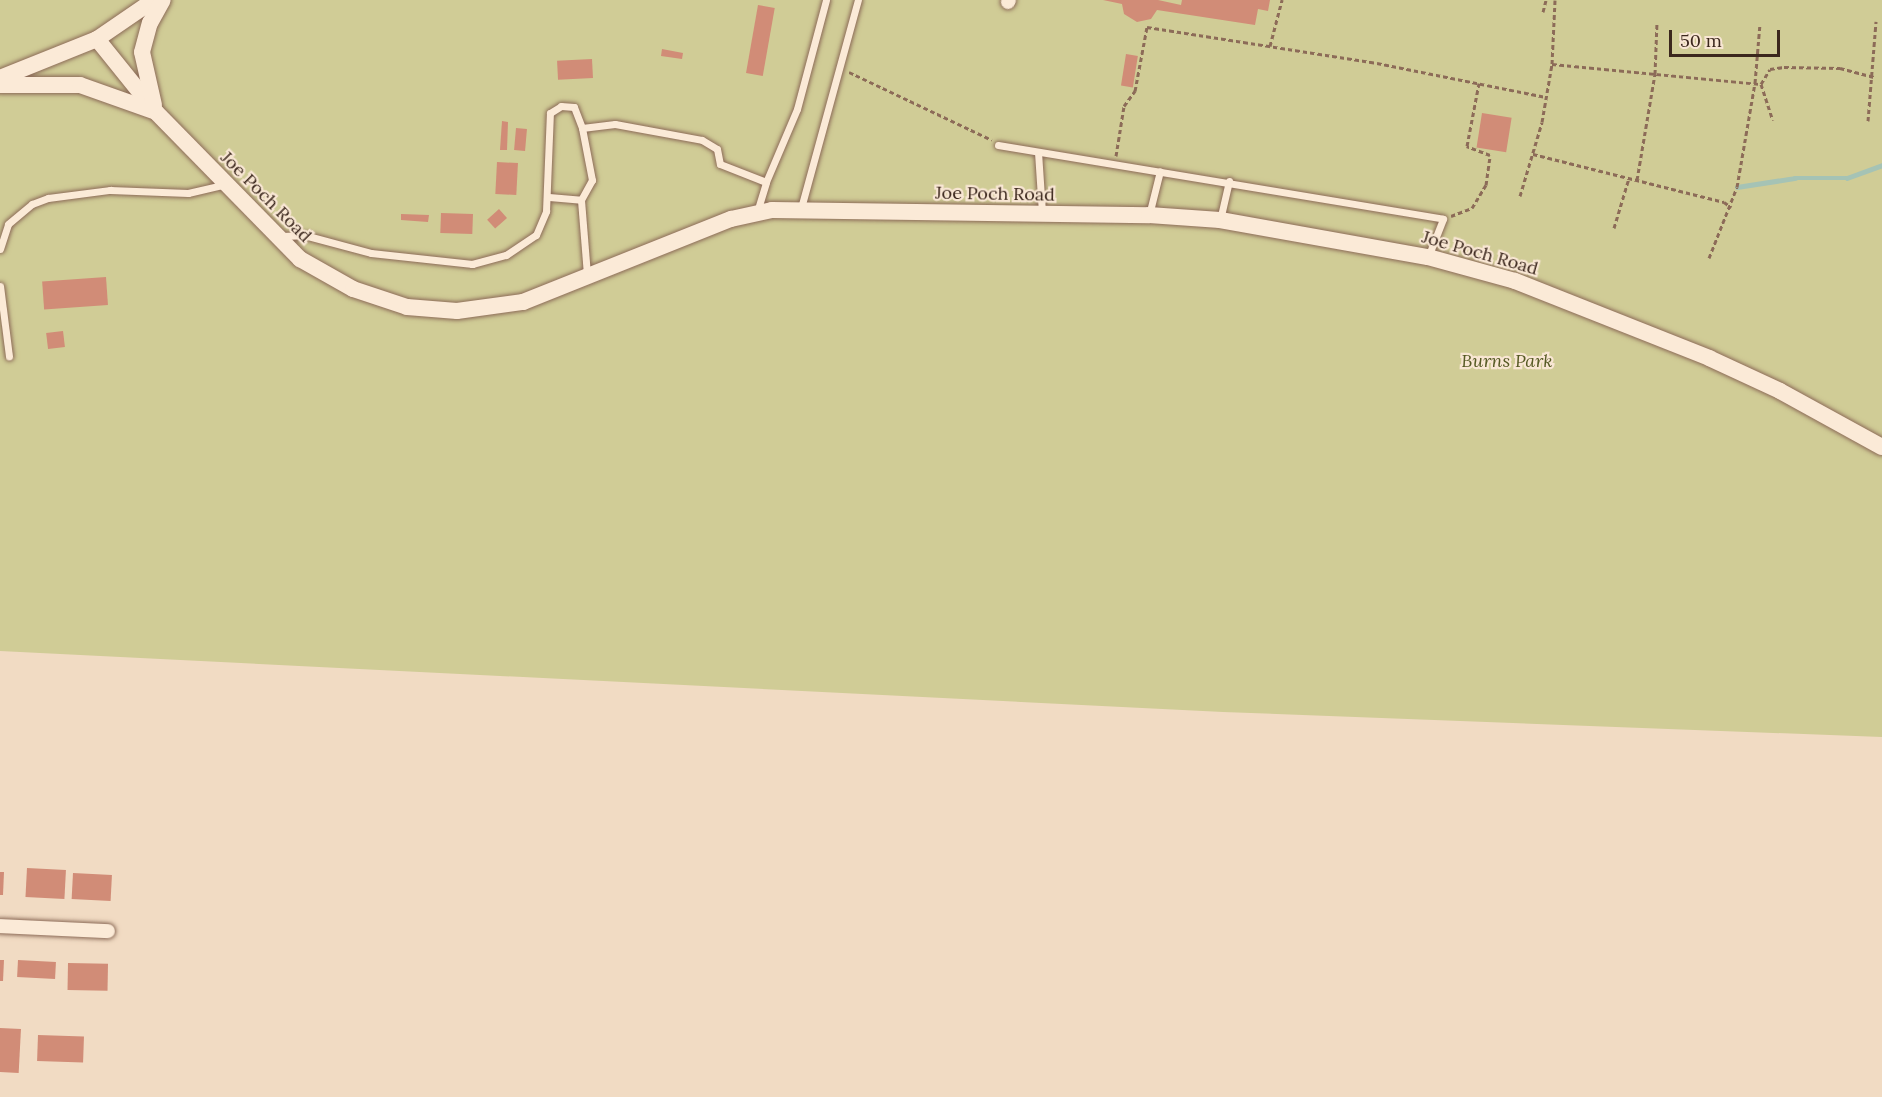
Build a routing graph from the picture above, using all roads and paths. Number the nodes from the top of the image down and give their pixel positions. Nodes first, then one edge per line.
1 (154, 0) edge
2 (163, 0) edge
3 (826, 0) edge
4 (858, 0) edge
5 (1282, 0) edge
6 (1546, 0) edge
7 (1555, 0) edge
8 (1544, 12) dead end
9 (1876, 21) dead end
10 (1657, 22) dead end
11 (1760, 24) dead end
12 (97, 39) junction
13 (1270, 46) junction
14 (1552, 64) junction
15 (839, 68) junction
16 (1655, 75) junction
17 (1874, 77) junction
18 (0, 78) edge
19 (1479, 83) junction
20 (1755, 83) junction
21 (1761, 84) junction
22 (0, 85) edge
23 (1545, 97) junction
24 (156, 112) junction
25 (1773, 120) dead end
26 (1868, 121) dead end
27 (582, 128) junction
28 (998, 145) joint
29 (1038, 152) junction
30 (1533, 154) junction
31 (1114, 163) junction
32 (1160, 171) junction
33 (1629, 178) junction
34 (1637, 180) junction
35 (766, 182) junction
36 (1229, 182) junction
37 (224, 185) junction
38 (1520, 196) dead end
39 (549, 197) junction
40 (581, 200) junction
41 (1731, 207) junction
42 (801, 208) junction
43 (757, 212) junction
44 (1043, 215) junction
45 (1149, 215) junction
46 (1443, 219) junction
47 (1220, 220) junction
48 (1614, 228) dead end
49 (276, 237) junction
50 (0, 249) edge
51 (1428, 257) junction
52 (1709, 258) dead end
53 (587, 279) junction
54 (0, 286) edge
55 (9, 356) dead end
56 (1882, 447) edge
57 (0, 926) edge
58 (108, 931) dead end

1 - 12 street
2 - 24 street, Joe Poch Road
3 - 35 lane
4 - 15 lane
5 - 13 path
6 - 8 path
7 - 14 path
9 - 17 path
10 - 16 path
11 - 20 path
12 - 18 street
12 - 24 street, Joe Poch Road
13 - 19 path
13 - 31 path
14 - 16 path
14 - 23 path
15 - 28 path
15 - 42 lane
16 - 20 path
16 - 34 path
17 - 21 path
17 - 26 path
19 - 23 path
19 - 46 path
20 - 21 path
20 - 41 path
21 - 25 path
22 - 24 street, Joe Poch Road
23 - 30 path
24 - 37 street, Joe Poch Road
27 - 35 lane
27 - 39 lane
27 - 40 lane
28 - 29 lane
29 - 31 lane
29 - 44 lane
30 - 33 path
30 - 38 path
31 - 32 lane
32 - 36 lane
32 - 45 lane
33 - 34 path
33 - 48 path
34 - 41 path
35 - 43 lane
36 - 46 lane
36 - 47 lane
37 - 49 street, Joe Poch Road
37 - 50 lane
39 - 40 lane
39 - 49 lane
40 - 53 lane
41 - 52 path
42 - 43 street, Joe Poch Road
42 - 44 street, Joe Poch Road
43 - 53 street, Joe Poch Road
44 - 45 street, Joe Poch Road
45 - 47 street, Joe Poch Road
46 - 51 lane
47 - 51 street, Joe Poch Road
49 - 53 street, Joe Poch Road
51 - 56 street, Joe Poch Road
54 - 55 lane
57 - 58 street

